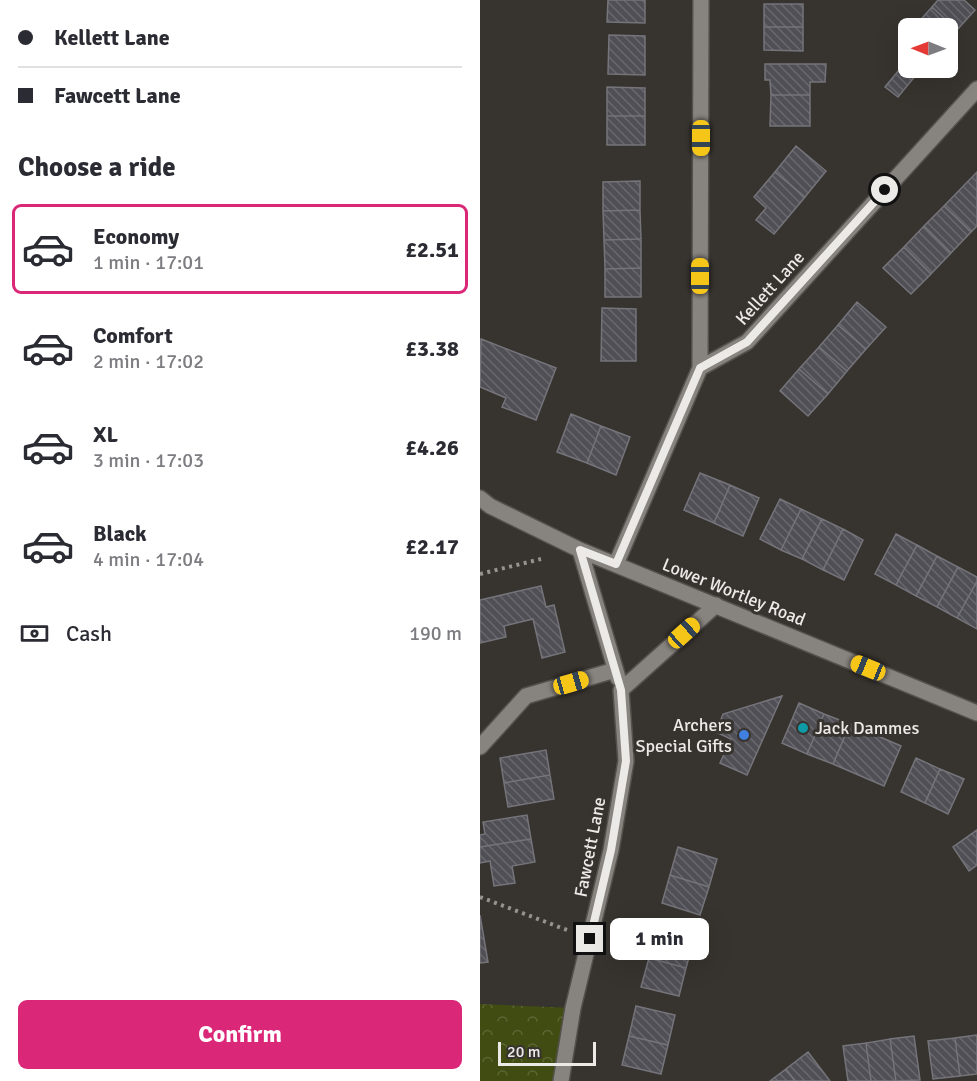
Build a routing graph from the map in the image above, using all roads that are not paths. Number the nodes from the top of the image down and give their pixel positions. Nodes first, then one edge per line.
1 (701, 0) edge
2 (977, 89) edge
3 (700, 368) junction
4 (480, 498) edge
5 (580, 550) junction
6 (616, 564) junction
7 (716, 605) junction
8 (615, 670) junction
9 (621, 690) junction
10 (977, 713) edge
11 (480, 747) edge
12 (561, 1081) edge

1 - 3 street
2 - 3 street, Kellett Lane
3 - 6 street
4 - 5 street, Lower Wortley Road
5 - 6 street, Lower Wortley Road
5 - 8 street, Fawcett Lane
6 - 7 street, Lower Wortley Road
7 - 9 street
7 - 10 street, Lower Wortley Road
8 - 9 street, Fawcett Lane
8 - 11 street
9 - 12 street, Fawcett Lane

